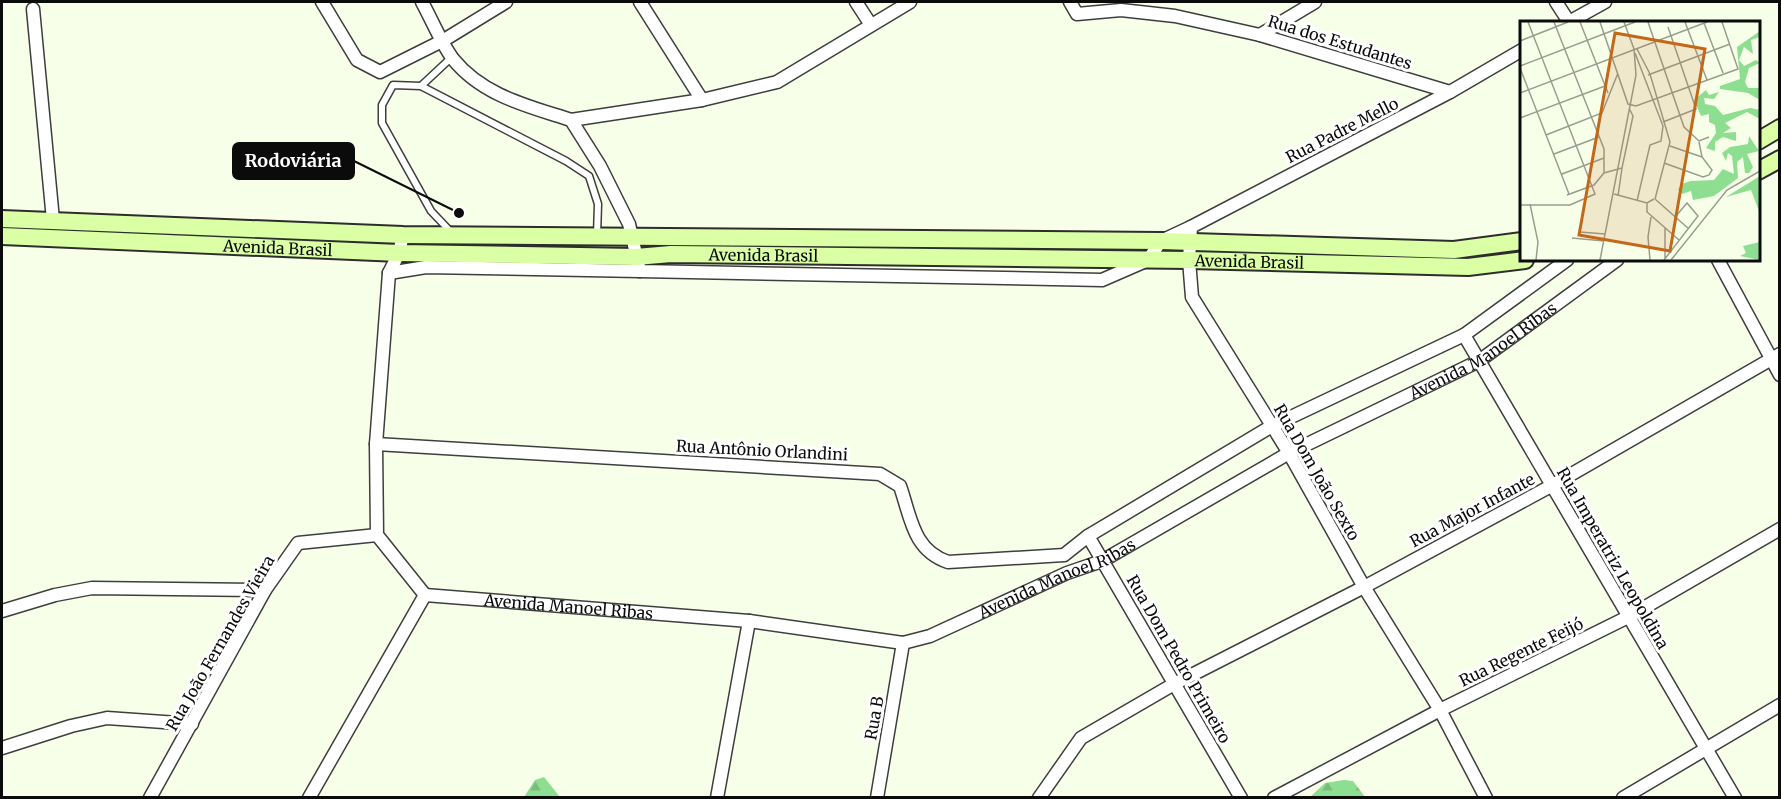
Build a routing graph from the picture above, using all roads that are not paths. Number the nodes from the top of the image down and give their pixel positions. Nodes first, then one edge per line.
1 (322, 2) edge
2 (422, 2) edge
3 (506, 2) edge
4 (640, 2) edge
5 (856, 2) edge
6 (910, 2) edge
7 (1070, 2) edge
8 (1314, 2) edge
9 (1556, 2) edge
10 (1605, 2) edge
11 (33, 9) dead end
12 (1568, 21) edge
13 (1571, 21) edge
14 (871, 25) junction
15 (1260, 35) junction
16 (444, 40) junction
17 (1520, 51) edge
18 (452, 57) junction
19 (421, 86) junction
20 (1450, 92) junction
21 (702, 100) junction
22 (571, 120) junction
23 (1779, 129) edge
24 (1760, 140) edge
25 (1779, 159) edge
26 (1760, 170) edge
27 (2, 219) edge
28 (53, 220) junction
29 (1191, 227) junction
30 (425, 234) junction
31 (403, 235) junction
32 (2, 236) edge
33 (597, 236) junction
34 (634, 236) junction
35 (675, 236) junction
36 (1161, 241) junction
37 (1520, 241) edge
38 (1190, 252) junction
39 (399, 254) junction
40 (671, 254) junction
41 (1148, 260) junction
42 (425, 261) junction
43 (1520, 261) edge
44 (1566, 261) edge
45 (1616, 261) edge
46 (1719, 261) edge
47 (638, 264) junction
48 (389, 273) junction
49 (1464, 335) junction
50 (1775, 357) edge
51 (1479, 361) junction
52 (1779, 375) edge
53 (1272, 426) junction
54 (376, 444) junction
55 (1288, 453) junction
56 (1551, 486) junction
57 (1779, 529) edge
58 (376, 535) junction
59 (1088, 536) junction
60 (1064, 555) junction
61 (1102, 561) junction
62 (1067, 573) junction
63 (1365, 587) junction
64 (265, 590) junction
65 (425, 596) junction
66 (2, 611) edge
67 (1629, 617) junction
68 (749, 621) junction
69 (903, 644) junction
70 (1174, 684) junction
71 (1779, 705) edge
72 (1440, 710) junction
73 (192, 724) junction
74 (2, 748) edge
75 (1706, 748) junction
76 (311, 797) edge
77 (150, 798) edge
78 (717, 798) edge
79 (877, 798) edge
80 (1039, 798) edge
81 (1242, 798) edge
82 (1274, 798) edge
83 (1486, 798) edge
84 (1623, 798) edge
85 (1735, 798) edge

1 - 16 street
2 - 16 street
3 - 16 street
4 - 21 street
5 - 14 street
6 - 14 street
7 - 15 street, Rua dos Estudantes
8 - 15 street
9 - 12 street
10 - 13 street
11 - 28 street
14 - 21 street
15 - 20 street, Rua dos Estudantes
16 - 18 street
17 - 20 street, Rua Padre Mello
18 - 19 lane
18 - 22 street
19 - 30 lane
19 - 33 lane
20 - 29 street, Rua Padre Mello
21 - 22 street
22 - 34 street
23 - 24 main road
25 - 26 main road
27 - 28 main road, Avenida Brasil
28 - 31 main road, Avenida Brasil
29 - 36 street, Rua Padre Mello
29 - 38 street
30 - 31 main road, Avenida Brasil
30 - 33 main road, Avenida Brasil
30 - 42 lane
31 - 39 street
32 - 39 main road, Avenida Brasil
33 - 34 main road, Avenida Brasil
34 - 35 main road, Avenida Brasil
34 - 47 street
35 - 36 main road, Avenida Brasil
35 - 40 main road
36 - 38 main road, Avenida Brasil
36 - 41 street
37 - 38 main road, Avenida Brasil
38 - 41 main road, Avenida Brasil
38 - 43 main road, Avenida Brasil
38 - 53 street, Rua Dom João Sexto
39 - 42 main road, Avenida Brasil
39 - 48 street
40 - 41 main road, Avenida Brasil
40 - 47 main road, Avenida Brasil
41 - 47 street
42 - 47 main road, Avenida Brasil
42 - 48 street
44 - 49 street, Avenida Manoel Ribas
45 - 51 street, Avenida Manoel Ribas
46 - 50 street
48 - 54 street
49 - 51 street, Rua Imperatriz Leopoldina
49 - 53 street, Avenida Manoel Ribas
50 - 52 street
50 - 56 street, Rua Major Infante
51 - 55 street, Avenida Manoel Ribas
51 - 56 street, Rua Imperatriz Leopoldina
53 - 55 street, Rua Dom João Sexto
53 - 59 street, Avenida Manoel Ribas
54 - 58 street
54 - 60 street, Rua Antônio Orlandini
55 - 61 street, Avenida Manoel Ribas
55 - 63 street, Rua Dom João Sexto
56 - 63 street, Rua Major Infante
56 - 67 street, Rua Imperatriz Leopoldina
57 - 67 street, Rua Regente Feijó
58 - 64 street, Rua João Fernandes Vieira
58 - 65 street
59 - 60 street
59 - 61 street, Rua Dom Pedro Primeiro
60 - 62 street
61 - 62 street, Avenida Manoel Ribas
61 - 70 street, Rua Dom Pedro Primeiro
62 - 69 street, Avenida Manoel Ribas
63 - 70 street, Rua Major Infante
63 - 72 street, Rua Dom João Sexto
64 - 66 street
64 - 73 street, Rua João Fernandes Vieira
65 - 68 street, Avenida Manoel Ribas
65 - 76 street
67 - 72 street, Rua Regente Feijó
67 - 75 street, Rua Imperatriz Leopoldina
68 - 69 street, Avenida Manoel Ribas
68 - 78 street
69 - 79 street, Rua B
70 - 80 street, Rua Major Infante
70 - 81 street, Rua Dom Pedro Primeiro
71 - 75 street
72 - 82 street, Rua Regente Feijó
72 - 83 street, Rua Dom João Sexto
73 - 74 street
73 - 77 street, Rua João Fernandes Vieira
75 - 84 street
75 - 85 street, Rua Imperatriz Leopoldina

